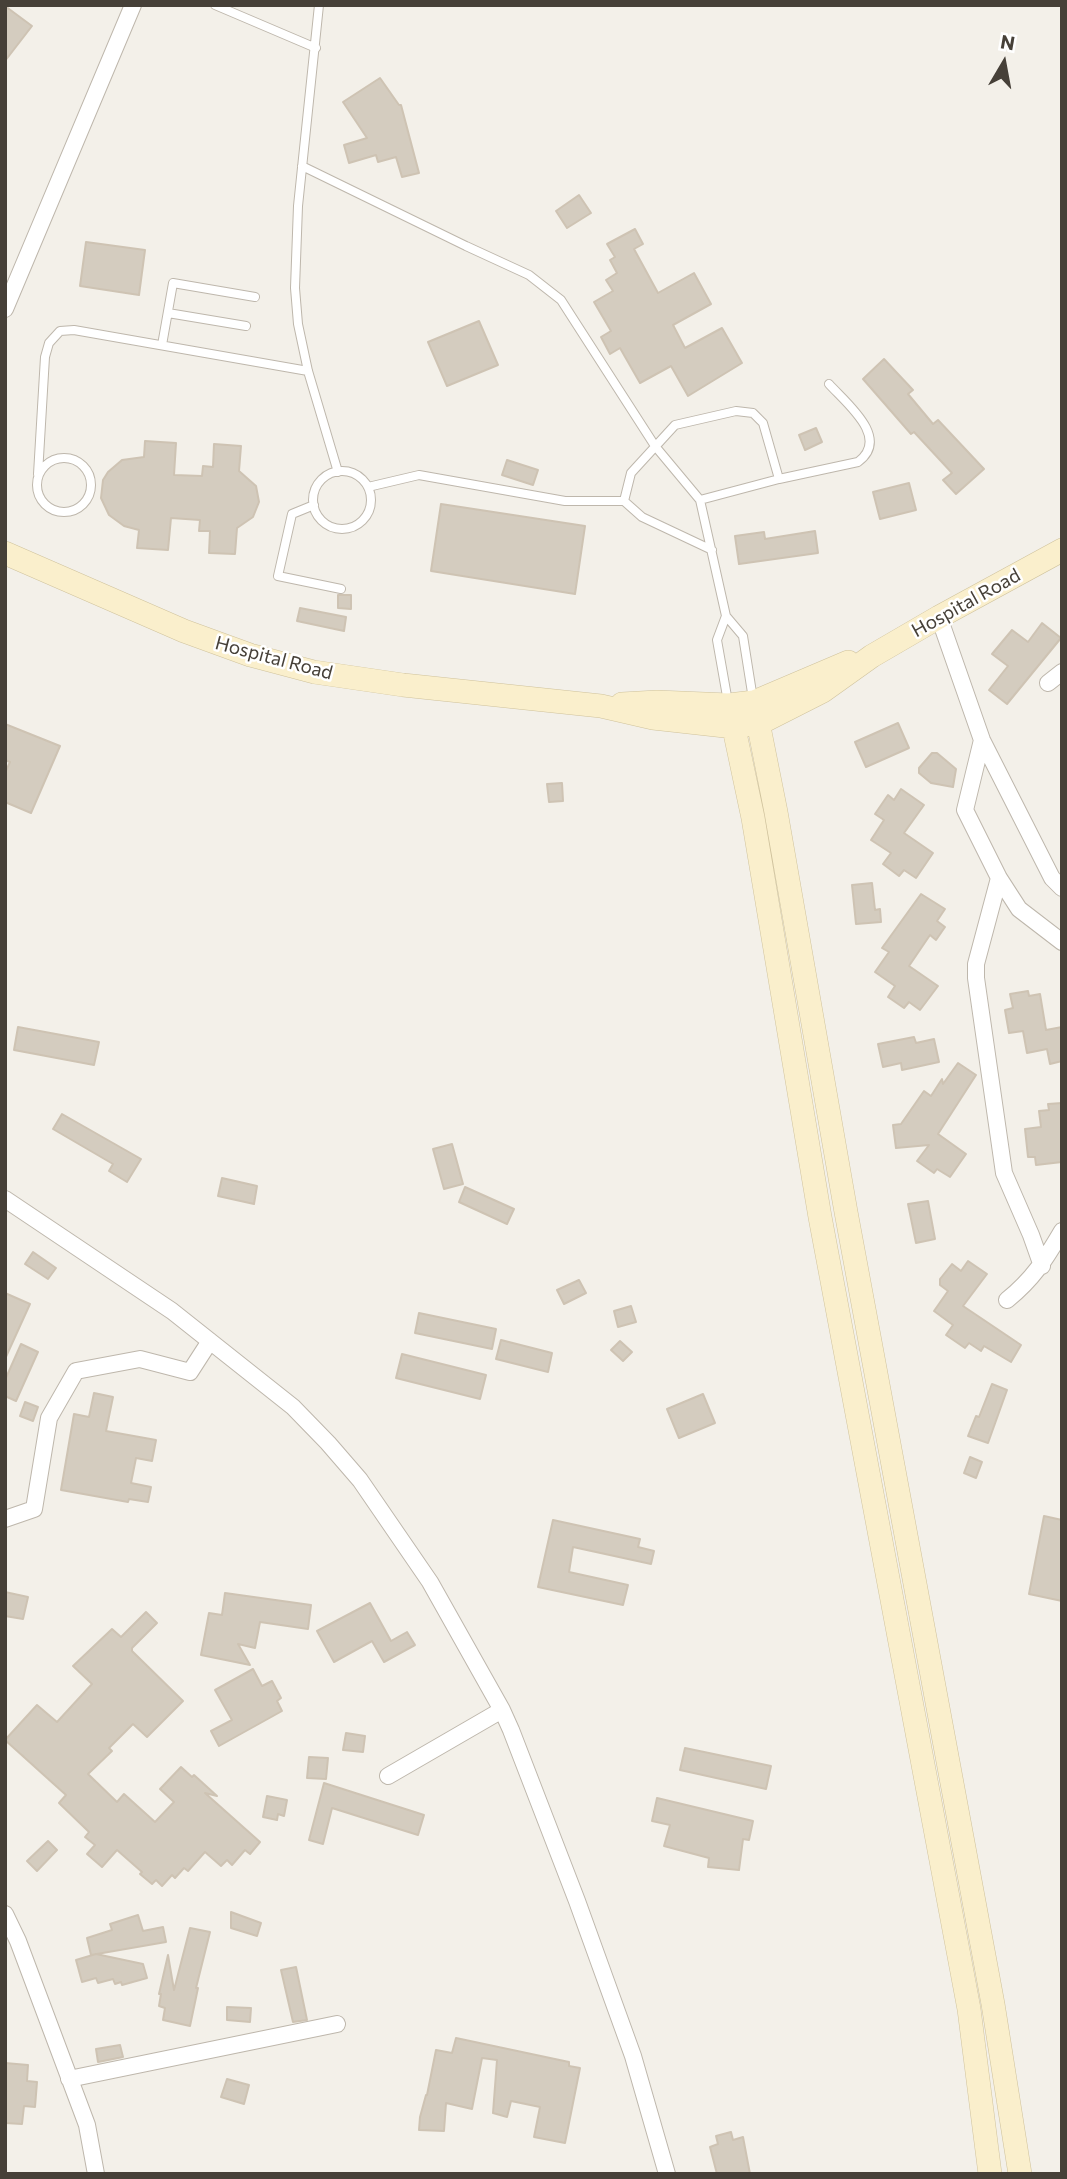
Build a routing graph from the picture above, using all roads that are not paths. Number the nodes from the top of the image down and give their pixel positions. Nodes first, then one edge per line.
1 (133, 5) edge
2 (215, 5) edge
3 (319, 5) edge
4 (316, 48) junction
5 (302, 166) junction
6 (255, 297) dead end
7 (5, 309) edge
8 (168, 313) junction
9 (246, 326) dead end
10 (162, 345) junction
11 (308, 371) junction
12 (829, 384) dead end
13 (654, 446) junction
14 (338, 472) junction
15 (38, 474) junction
16 (779, 479) junction
17 (368, 487) junction
18 (700, 500) junction
19 (624, 501) junction
20 (314, 505) junction
21 (712, 550) junction
22 (1062, 551) edge
23 (5, 553) edge
24 (341, 589) dead end
25 (726, 616) junction
26 (939, 617) junction
27 (1062, 672) edge
28 (1048, 683) dead end
29 (757, 712) junction
30 (732, 716) junction
31 (982, 740) junction
32 (776, 812) junction
33 (752, 818) junction
34 (999, 878) junction
35 (1062, 888) edge
36 (1062, 942) edge
37 (5, 1199) edge
38 (846, 1212) junction
39 (820, 1217) junction
40 (1062, 1231) edge
41 (1042, 1266) junction
42 (1007, 1300) dead end
43 (210, 1341) junction
44 (5, 1519) edge
45 (919, 1609) junction
46 (894, 1614) junction
47 (502, 1710) junction
48 (388, 1776) dead end
49 (5, 1914) edge
50 (993, 2004) junction
51 (969, 2009) junction
52 (337, 2024) dead end
53 (69, 2079) junction
54 (96, 2174) edge
55 (667, 2174) edge
56 (990, 2174) edge
57 (1020, 2174) edge

1 - 7 street
2 - 4 lane
3 - 4 lane
4 - 5 lane
5 - 11 lane
5 - 13 lane
6 - 8 lane
8 - 9 lane
8 - 10 lane
10 - 11 lane
10 - 15 lane
11 - 14 lane
12 - 16 lane
13 - 16 lane
13 - 18 lane
13 - 19 lane
14 - 17 lane
14 - 20 lane
15 - 15 lane
16 - 18 lane
17 - 19 lane
17 - 20 lane
18 - 21 lane
19 - 21 lane
20 - 24 lane
21 - 25 lane
22 - 26 street, Hospital Road
23 - 30 street, Hospital Road
25 - 29 lane
25 - 30 lane
26 - 29 street, Hospital Road
26 - 31 street
27 - 28 street
29 - 30 street, Hospital Road
29 - 32 street
30 - 33 street
31 - 34 street
31 - 35 street
32 - 33 street
32 - 38 street
33 - 39 street
34 - 36 street
34 - 41 street
37 - 43 street
38 - 39 street
38 - 45 street
39 - 46 street
40 - 41 street
41 - 42 street
43 - 44 street
43 - 47 street
45 - 46 street
45 - 50 street
46 - 51 street
47 - 48 street
47 - 55 street
49 - 53 street
50 - 51 street
50 - 57 street
51 - 56 street
52 - 53 street
53 - 54 street

